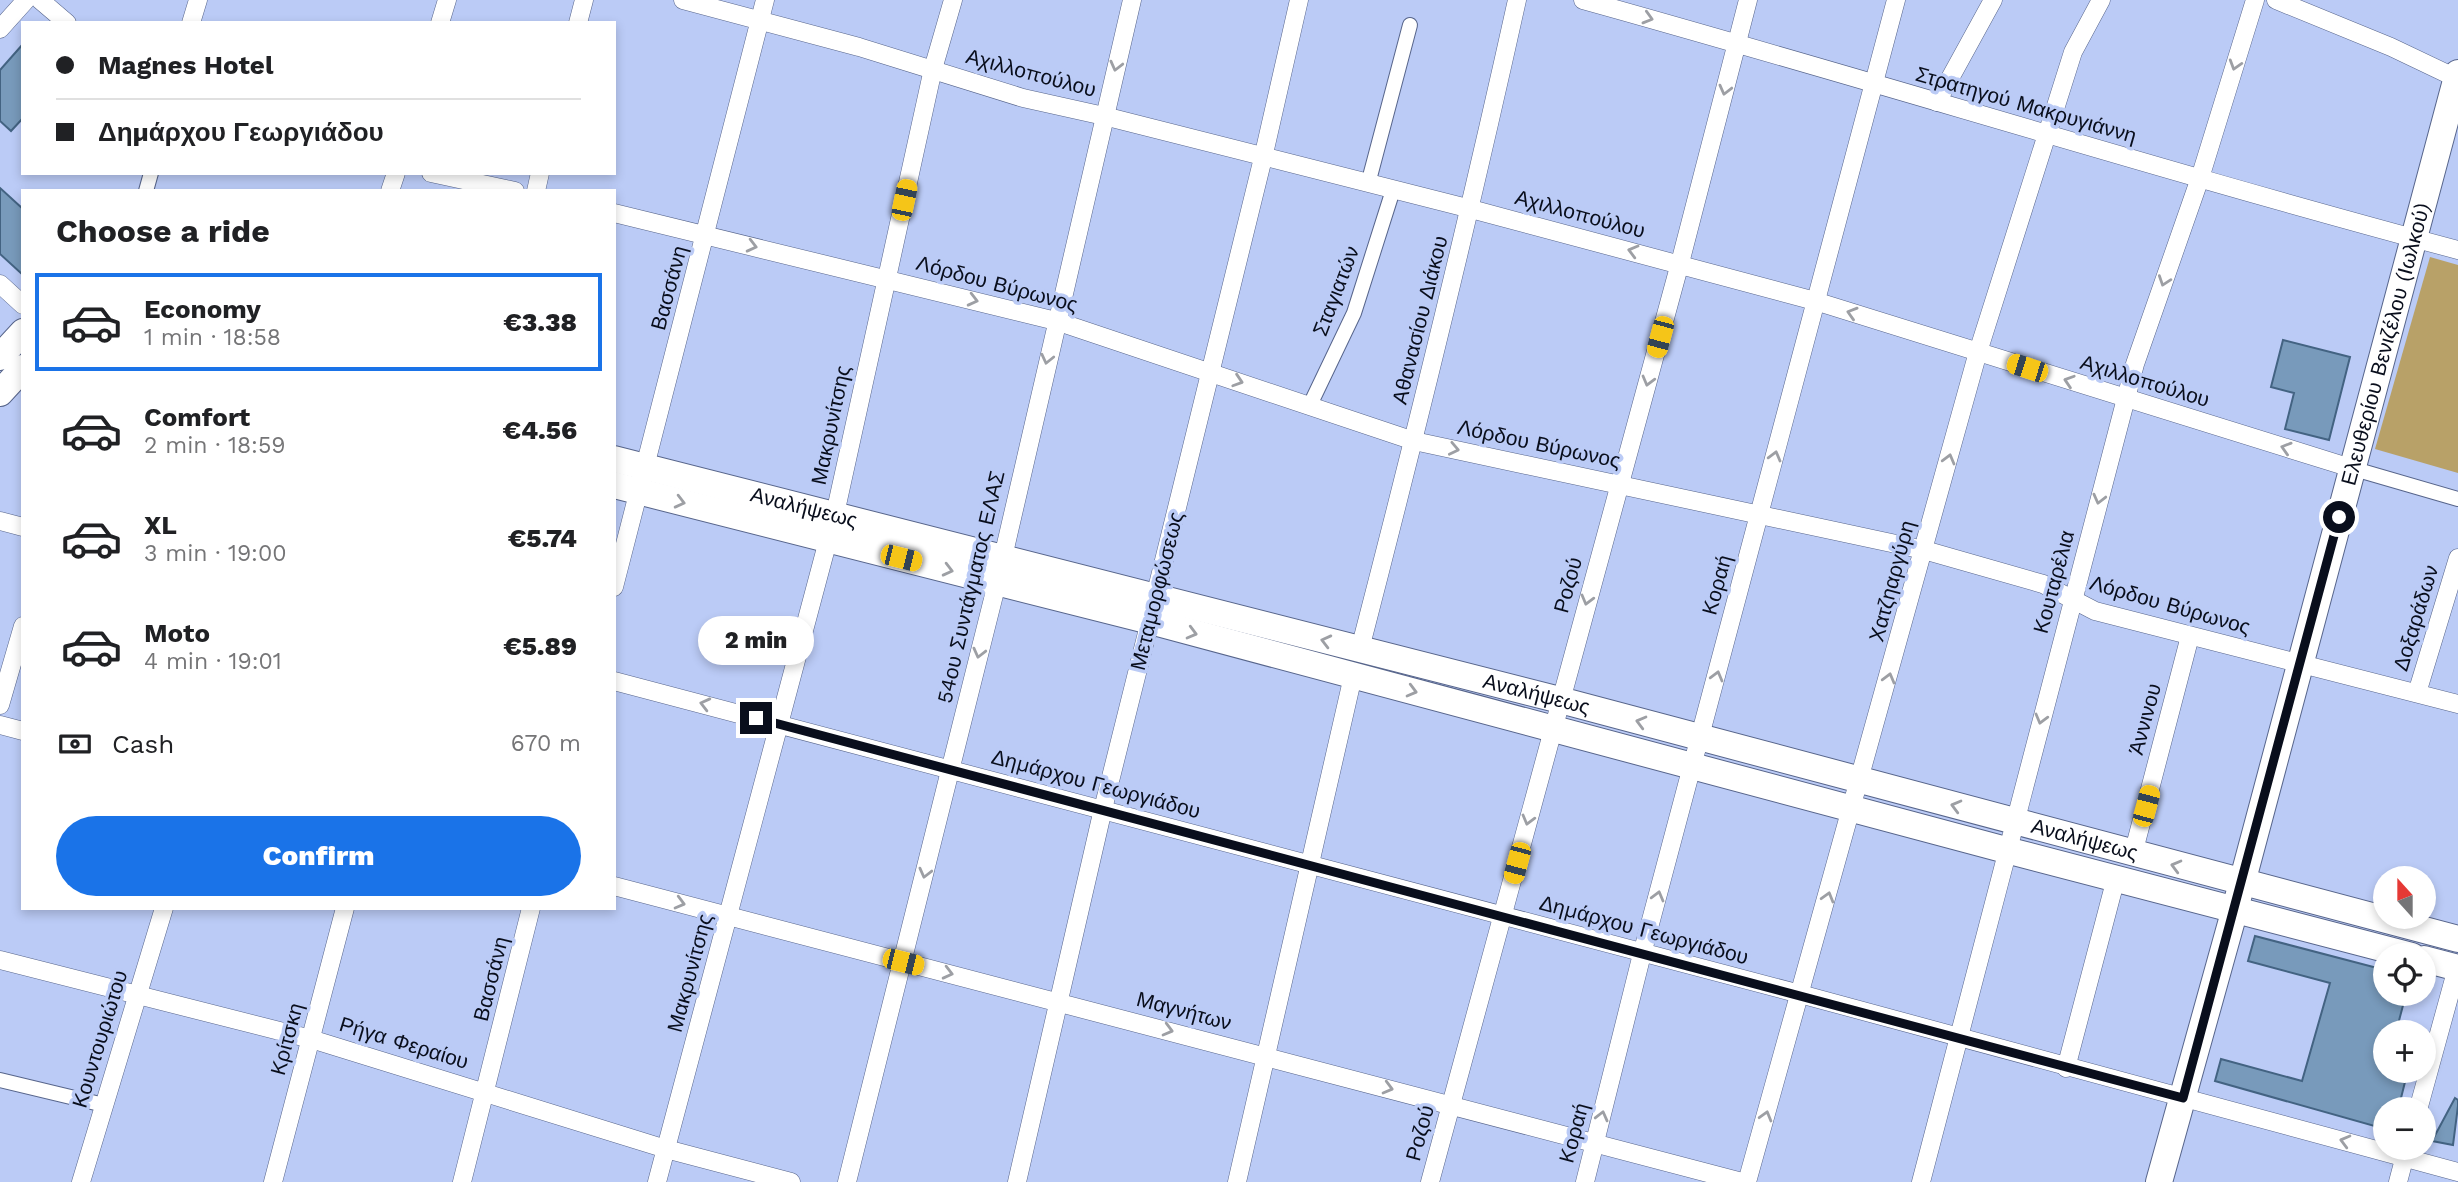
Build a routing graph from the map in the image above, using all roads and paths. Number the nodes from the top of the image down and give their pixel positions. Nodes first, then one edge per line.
1 (26, 0) edge
2 (40, 0) edge
3 (198, 0) edge
4 (447, 0) edge
5 (584, 0) edge
6 (683, 0) edge
7 (765, 0) edge
8 (953, 0) edge
9 (1132, 0) edge
10 (1299, 0) edge
11 (1517, 0) edge
12 (1583, 0) edge
13 (1748, 0) edge
14 (1896, 0) edge
15 (1993, 0) edge
16 (2101, 0) edge
17 (2255, 0) edge
18 (2276, 0) edge
19 (761, 20) junction
20 (65, 21) edge
21 (192, 21) edge
22 (441, 21) edge
23 (579, 21) edge
24 (1410, 25) dead end
25 (0, 29) edge
26 (1737, 43) junction
27 (933, 69) junction
28 (2458, 77) edge
29 (1874, 84) junction
30 (1937, 103) junction
31 (1104, 116) junction
32 (2048, 135) junction
33 (1263, 158) junction
34 (440, 175) edge
35 (2200, 178) junction
36 (1368, 184) junction
37 (506, 189) edge
38 (1392, 190) junction
39 (1471, 209) junction
40 (616, 213) edge
41 (706, 234) junction
42 (2414, 238) junction
43 (2458, 250) edge
44 (1680, 263) junction
45 (887, 279) junction
46 (0, 284) edge
47 (1815, 301) junction
48 (21, 303) edge
49 (1056, 321) junction
50 (21, 334) edge
51 (1978, 352) junction
52 (0, 357) edge
53 (21, 370) edge
54 (1211, 372) junction
55 (0, 393) edge
56 (2125, 399) junction
57 (1310, 405) junction
58 (1414, 441) junction
59 (616, 461) edge
60 (2351, 468) junction
61 (633, 481) edge
62 (1619, 483) junction
63 (2458, 499) edge
64 (1759, 514) junction
65 (0, 521) edge
66 (21, 526) edge
67 (832, 527) junction
68 (1924, 550) junction
69 (2458, 558) edge
70 (1000, 570) junction
71 (616, 576) edge
72 (2073, 601) junction
73 (1152, 609) junction
74 (21, 633) edge
75 (2190, 636) junction
76 (1360, 649) junction
77 (2300, 664) junction
78 (1353, 676) junction
79 (616, 682) edge
80 (2417, 693) junction
81 (1560, 700) junction
82 (2458, 704) edge
83 (0, 705) edge
84 (780, 723) junction
85 (0, 725) edge
86 (1552, 729) junction
87 (21, 730) edge
88 (1700, 738) junction
89 (1693, 766) junction
90 (951, 769) junction
91 (1861, 780) junction
92 (1853, 808) junction
93 (1103, 809) junction
94 (2013, 821) junction
95 (2006, 850) junction
96 (2133, 854) junction
97 (1309, 864) junction
98 (2116, 878) junction
99 (2242, 883) junction
100 (616, 887) edge
101 (2235, 909) junction
102 (163, 910) edge
103 (344, 910) edge
104 (531, 910) edge
105 (729, 916) junction
106 (1503, 917) junction
107 (2458, 939) edge
108 (2373, 946) edge
109 (1642, 954) junction
110 (0, 960) edge
111 (903, 962) junction
112 (2436, 962) edge
113 (2457, 968) edge
114 (137, 994) junction
115 (1800, 994) junction
116 (1060, 1002) junction
117 (1958, 1038) junction
118 (311, 1039) junction
119 (1267, 1056) junction
120 (2066, 1068) junction
121 (0, 1080) edge
122 (486, 1092) junction
123 (2422, 1097) edge
124 (2183, 1098) junction
125 (104, 1105) junction
126 (1451, 1105) junction
127 (1595, 1143) junction
128 (2373, 1145) edge
129 (666, 1149) junction
130 (2404, 1160) edge
131 (2425, 1160) edge
132 (2458, 1172) edge
133 (80, 1182) edge
134 (272, 1182) edge
135 (462, 1182) edge
136 (657, 1182) edge
137 (791, 1182) edge
138 (847, 1182) edge
139 (1017, 1182) edge
140 (1237, 1182) edge
141 (1430, 1182) edge
142 (1585, 1182) edge
143 (1745, 1182) edge
144 (1921, 1182) edge
145 (2159, 1182) edge
146 (2398, 1182) edge

1 - 25 street
2 - 20 street
3 - 21 street
4 - 22 street
5 - 23 street
6 - 19 street, Αχιλλοπούλου
7 - 19 street, Βασσάνη
8 - 27 street, Μακρυνίτσης
9 -> 31 street, 54ου Συντάγματος ΕΛΑΣ
10 - 33 street, Μεταμορφώσεως
11 - 39 street, Αθανασίου Διάκου
12 -> 26 street, Στρατηγού Μακρυγιάννη
13 - 26 street, Ροζού
14 - 29 street, Κοραή
15 - 30 street
16 - 32 street, Χατζηαργύρη
17 -> 35 street, Κουταρέλια
18 - 28 street
19 - 27 street, Αχιλλοπούλου
19 - 41 street, Βασσάνη
24 - 36 street
26 - 29 street, Στρατηγού Μακρυγιάννη
26 -> 44 street, Ροζού
27 - 31 street, Αχιλλοπούλου
27 - 45 street, Μακρυνίτσης
28 - 42 main road, Ελευθερίου Βενιζέλου (Ιωλκού)
29 - 30 street, Στρατηγού Μακρυγιάννη
29 - 47 street, Κοραή
30 - 32 street, Στρατηγού Μακρυγιάννη
31 - 33 street, Αχιλλοπούλου
31 - 49 street, 54ου Συντάγματος ΕΛΑΣ
32 - 35 street, Στρατηγού Μακρυγιάννη
32 - 51 street, Χατζηαργύρη
33 - 36 street, Αχιλλοπούλου
33 - 54 street, Μεταμορφώσεως
34 - 37 street
35 - 42 street, Στρατηγού Μακρυγιάννη
35 -> 56 street, Κουταρέλια
36 - 38 street, Αχιλλοπούλου
38 - 39 street, Αχιλλοπούλου
38 - 57 street, Σταγιατών
44 -> 39 street, Αχιλλοπούλου
39 - 58 street, Αθανασίου Διάκου
40 - 41 street, Λόρδου Βύρωνος
41 -> 45 street, Λόρδου Βύρωνος
41 - 61 street, Βασσάνη
42 - 43 street, Στρατηγού Μακρυγιάννη
42 - 60 main road, Ελευθερίου Βενιζέλου (Ιωλκού)
44 - 47 street, Αχιλλοπούλου
44 -> 62 street, Ροζού
45 -> 49 street, Λόρδου Βύρωνος
45 - 67 street, Μακρυνίτσης
46 - 48 street
51 -> 47 street, Αχιλλοπούλου
64 -> 47 street, Κοραή
49 - 54 street, Λόρδου Βύρωνος
49 -> 70 street, 54ου Συντάγματος ΕΛΑΣ
50 - 52 main road
56 -> 51 street, Αχιλλοπούλου
68 -> 51 street, Χατζηαργύρη
53 - 55 main road
54 -> 57 street, Λόρδου Βύρωνος
54 - 73 street, Μεταμορφώσεως
60 -> 56 street, Αχιλλοπούλου
56 -> 72 street, Κουταρέλια
57 - 58 street, Λόρδου Βύρωνος
58 -> 62 street, Λόρδου Βύρωνος
58 - 76 street, Αθανασίου Διάκου
59 - 61 main road, Αναλήψεως
60 - 63 street, Αχιλλοπούλου
60 - 77 main road, Ελευθερίου Βενιζέλου (Ιωλκού)
61 - 67 main road, Αναλήψεως
61 - 71 street, Βασσάνη
62 - 64 street, Λόρδου Βύρωνος
62 -> 81 street, Ροζού
64 - 68 street, Λόρδου Βύρωνος
88 -> 64 street, Κοραή
65 - 66 street
67 - 70 main road, Αναλήψεως
67 - 84 street, Μακρυνίτσης
68 - 72 street, Λόρδου Βύρωνος
91 -> 68 street, Χατζηαργύρη
69 - 80 street, Δοξαράδων
70 - 73 main road, Αναλήψεως
70 -> 90 street, 54ου Συντάγματος ΕΛΑΣ
72 - 75 street, Λόρδου Βύρωνος
72 -> 94 street, Κουταρέλια
76 -> 73 main road, Αναλήψεως
73 -> 78 main road, Αναλήψεως
73 - 93 street, Μεταμορφώσεως
74 - 83 street
75 - 77 street, Λόρδου Βύρωνος
75 - 96 street, Άννινου
76 - 81 main road, Αναλήψεως
77 - 80 street, Λόρδου Βύρωνος
77 - 99 main road, Ελευθερίου Βενιζέλου (Ιωλκού)
78 -> 86 main road, Αναλήψεως
78 - 97 street
84 -> 79 street, Δημάρχου Γεωργιάδου
80 - 82 street, Λόρδου Βύρωνος
81 - 86 street, Ροζού
88 -> 81 main road, Αναλήψεως
84 - 90 street, Δημάρχου Γεωργιάδου
84 - 105 street, Μακρυνίτσης
85 - 87 street
86 - 89 main road, Αναλήψεως
86 -> 106 street, Ροζού
88 - 89 street, Κοραή
88 - 91 main road, Αναλήψεως
89 - 92 main road, Αναλήψεως
109 -> 89 street, Κοραή
90 - 93 street, Δημάρχου Γεωργιάδου
90 -> 111 street, 54ου Συντάγματος ΕΛΑΣ
91 - 92 street, Χατζηαργύρη
94 -> 91 main road, Αναλήψεως
92 - 95 main road, Αναλήψεως
115 -> 92 street, Χατζηαργύρη
93 - 97 street, Δημάρχου Γεωργιάδου
93 - 116 street, Μεταμορφώσεως
94 - 95 street, Κουταρέλια
94 - 96 main road, Αναλήψεως
95 - 98 main road, Αναλήψεως
95 - 117 street, Κουταρέλια
99 -> 96 main road, Αναλήψεως
97 - 106 street, Δημάρχου Γεωργιάδου
97 - 119 street
98 - 101 main road, Αναλήψεως
98 - 120 street
99 - 101 main road, Ελευθερίου Βενιζέλου (Ιωλκού)
99 - 107 main road, Αναλήψεως
100 -> 105 street, Μαγνήτων
101 - 108 main road, Αναλήψεως
101 - 124 main road, Ελευθερίου Βενιζέλου (Ιωλκού)
102 - 114 street, Κουντουριώτου
103 - 118 street, Κρίτσκη
104 - 122 street, Βασσάνη
105 - 111 street, Μαγνήτων
105 - 129 street, Μακρυνίτσης
106 - 109 street, Δημάρχου Γεωργιάδου
106 - 126 street, Ροζού
109 - 115 street, Δημάρχου Γεωργιάδου
127 -> 109 street, Κοραή
110 - 114 street, Ρήγα Φεραίου
111 -> 116 street, Μαγνήτων
111 - 138 street, 54ου Συντάγματος ΕΛΑΣ
112 - 113 main road
113 - 123 street
114 - 118 street, Ρήγα Φεραίου
114 - 125 street, Κουντουριώτου
115 - 117 street, Δημάρχου Γεωργιάδου
143 -> 115 street, Χατζηαργύρη
116 -> 119 street, Μαγνήτων
116 - 139 street, Μεταμορφώσεως
117 - 120 street, Δημάρχου Γεωργιάδου
117 - 144 street, Κουταρέλια
118 - 122 street, Ρήγα Φεραίου
118 - 134 street, Κρίτσκη
119 -> 126 street, Μαγνήτων
119 - 140 street
120 - 124 street, Δημάρχου Γεωργιάδου
121 - 125 street
122 - 129 street, Ρήγα Φεραίου
122 - 135 street, Βασσάνη
128 -> 124 street, Δημάρχου Γεωργιάδου
124 - 145 main road, Ελευθερίου Βενιζέλου (Ιωλκού)
125 - 133 street, Κουντουριώτου
126 - 127 street, Μαγνήτων
126 - 141 street, Ροζού
127 - 142 street, Κοραή
127 - 143 street, Μαγνήτων
129 - 136 street, Μακρυνίτσης
129 - 137 street, Ρήγα Φεραίου
130 - 146 street
131 - 132 street, Δημάρχου Γεωργιάδου

